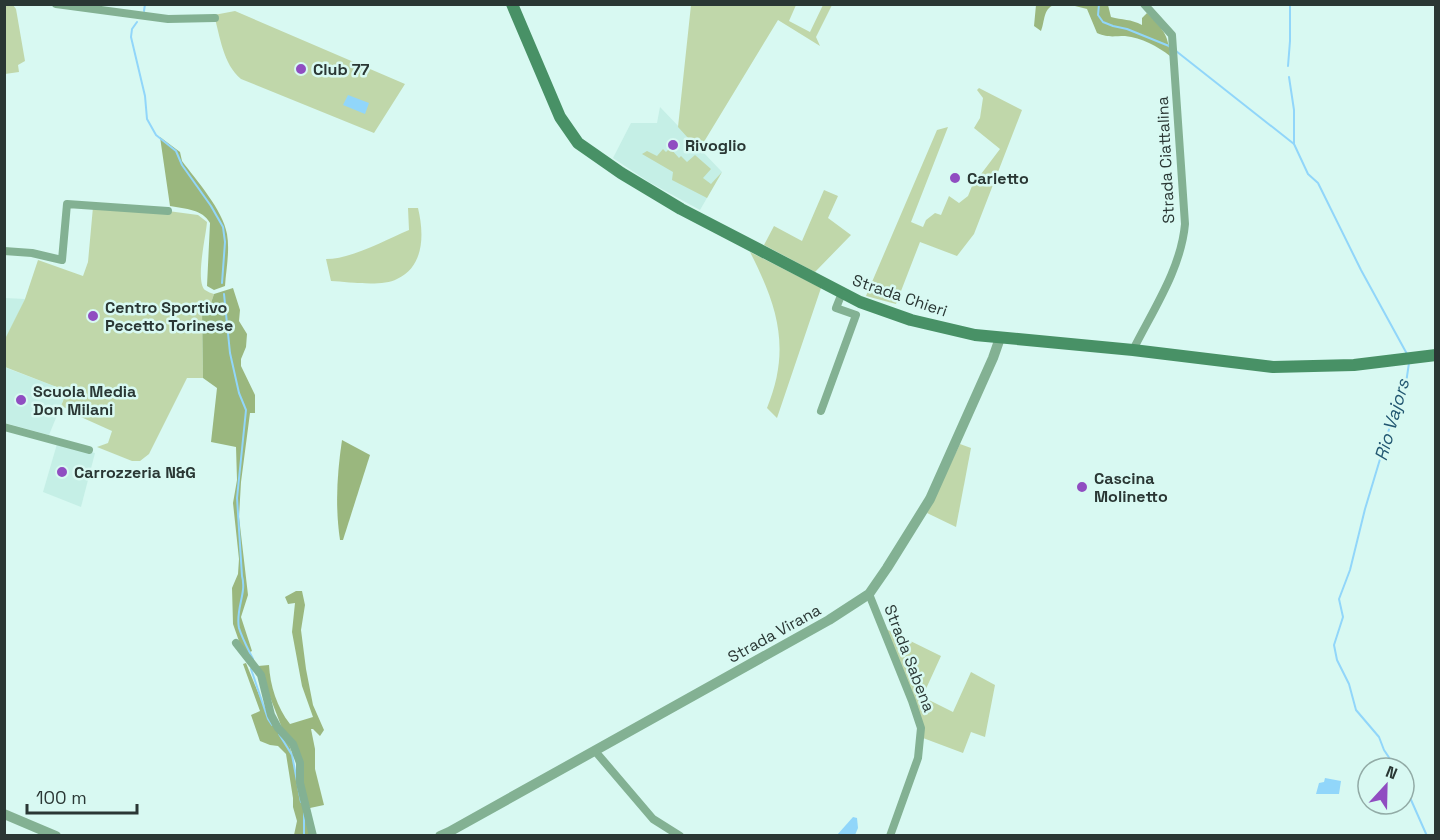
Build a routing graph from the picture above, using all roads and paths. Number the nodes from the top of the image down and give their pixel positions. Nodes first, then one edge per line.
1 (56, 4) edge
2 (512, 4) edge
3 (1144, 4) edge
4 (215, 18) dead end
5 (168, 211) dead end
6 (4, 251) edge
7 (842, 293) junction
8 (1000, 338) junction
9 (1132, 350) junction
10 (1436, 355) edge
11 (821, 411) dead end
12 (4, 428) edge
13 (89, 450) dead end
14 (869, 594) junction
15 (236, 643) dead end
16 (595, 751) junction
17 (4, 814) edge
18 (56, 836) edge
19 (313, 836) edge
20 (440, 836) edge
21 (680, 836) edge
22 (890, 836) edge

1 - 4 street
2 - 7 main road, Strada Chieri
3 - 9 street, Strada Ciattalina
5 - 6 street
7 - 8 main road, Strada Chieri
7 - 11 street
8 - 9 main road, Strada Chieri
8 - 14 street, Strada Virana
9 - 10 main road, Strada Chieri
12 - 13 street
14 - 16 street, Strada Virana
14 - 22 street, Strada Sabena
15 - 19 street
16 - 20 street, Strada Virana
16 - 21 street
17 - 18 street

